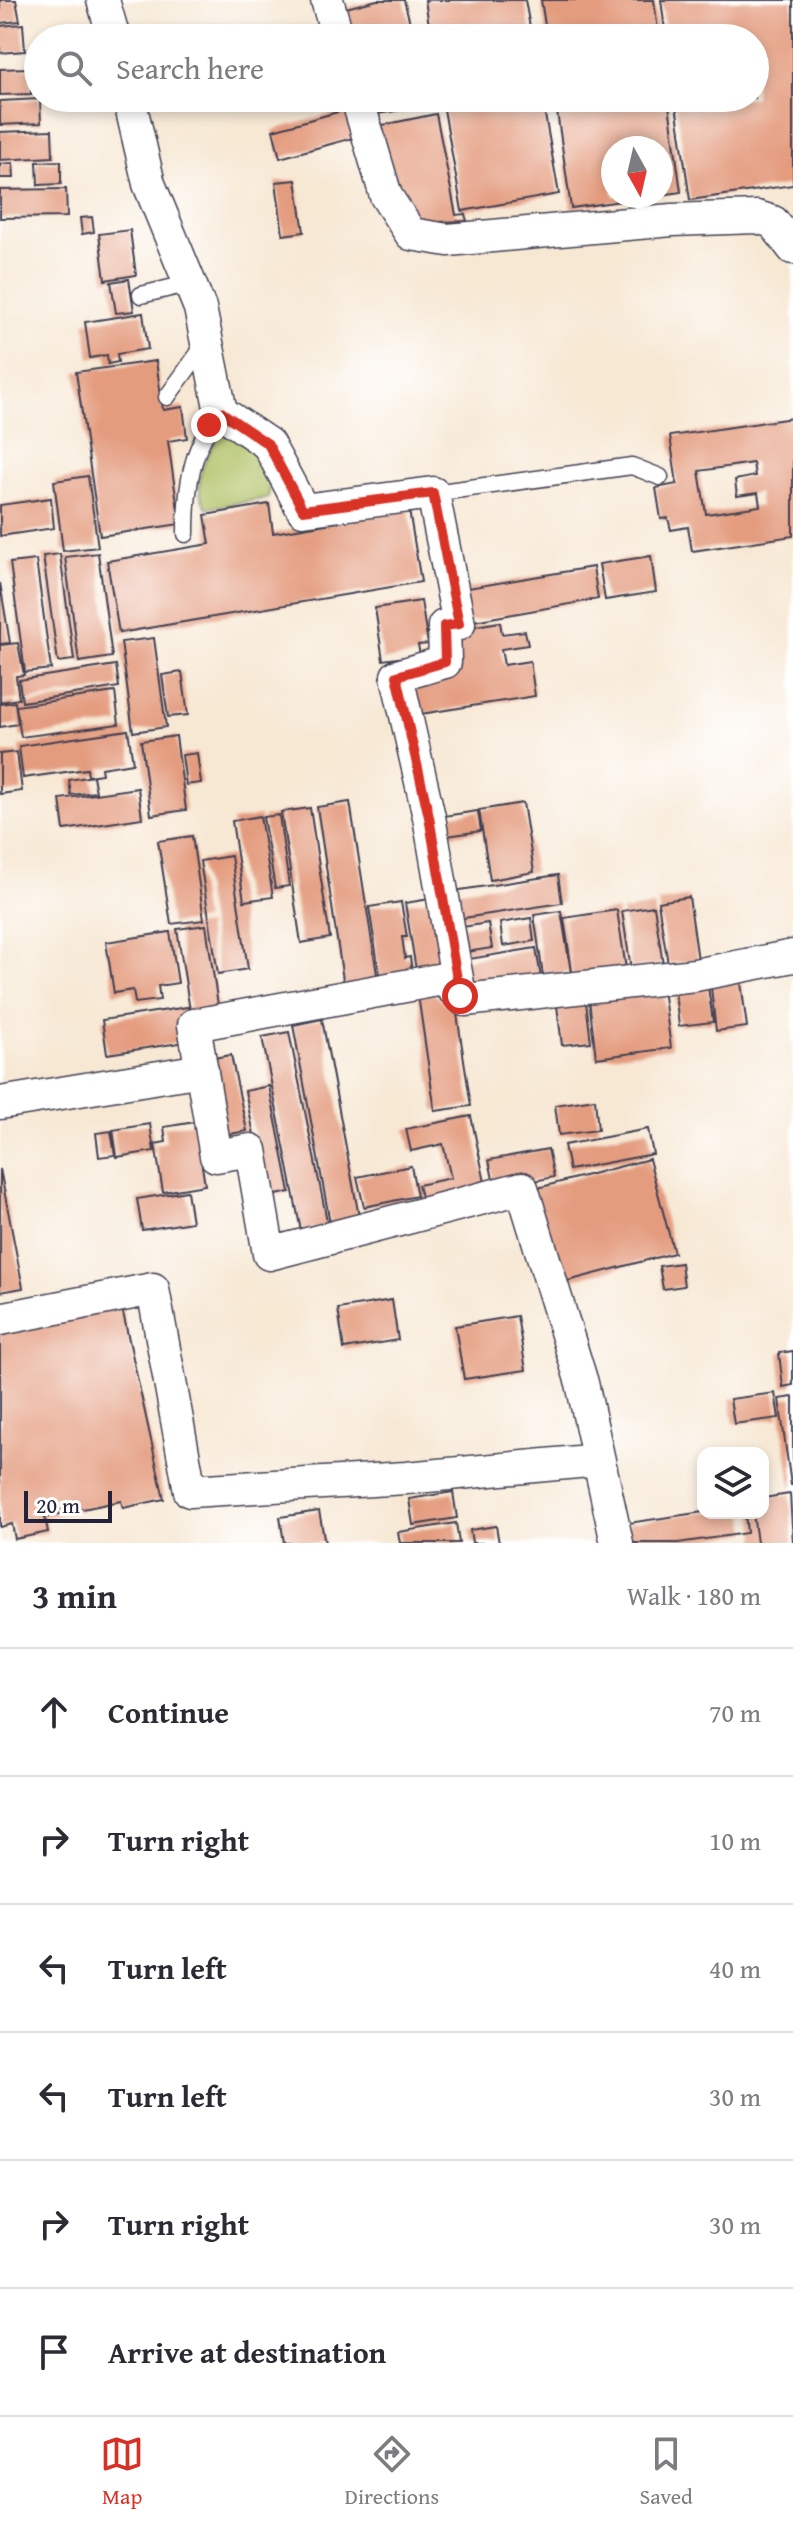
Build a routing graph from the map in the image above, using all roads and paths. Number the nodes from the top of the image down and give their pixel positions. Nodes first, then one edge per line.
1 (103, 0) edge
2 (327, 0) edge
3 (110, 24) edge
4 (334, 24) edge
5 (132, 112) edge
6 (361, 112) edge
7 (793, 248) edge
8 (191, 283) junction
9 (141, 295) dead end
10 (206, 341) junction
11 (167, 397) dead end
12 (221, 412) junction
13 (660, 477) dead end
14 (433, 493) junction
15 (186, 534) dead end
16 (793, 956) edge
17 (460, 996) junction
18 (202, 1070) junction
19 (0, 1103) edge
20 (0, 1319) edge
21 (599, 1460) junction
22 (617, 1543) edge

1 - 3 street
2 - 4 street
5 - 8 street
6 - 7 street
8 - 9 lane
8 - 10 street
10 - 11 lane
10 - 12 street
12 - 14 street
12 - 15 lane
13 - 14 lane
14 - 17 street
16 - 17 street
17 - 18 street
18 - 19 street
18 - 21 street
20 - 21 street
21 - 22 street

